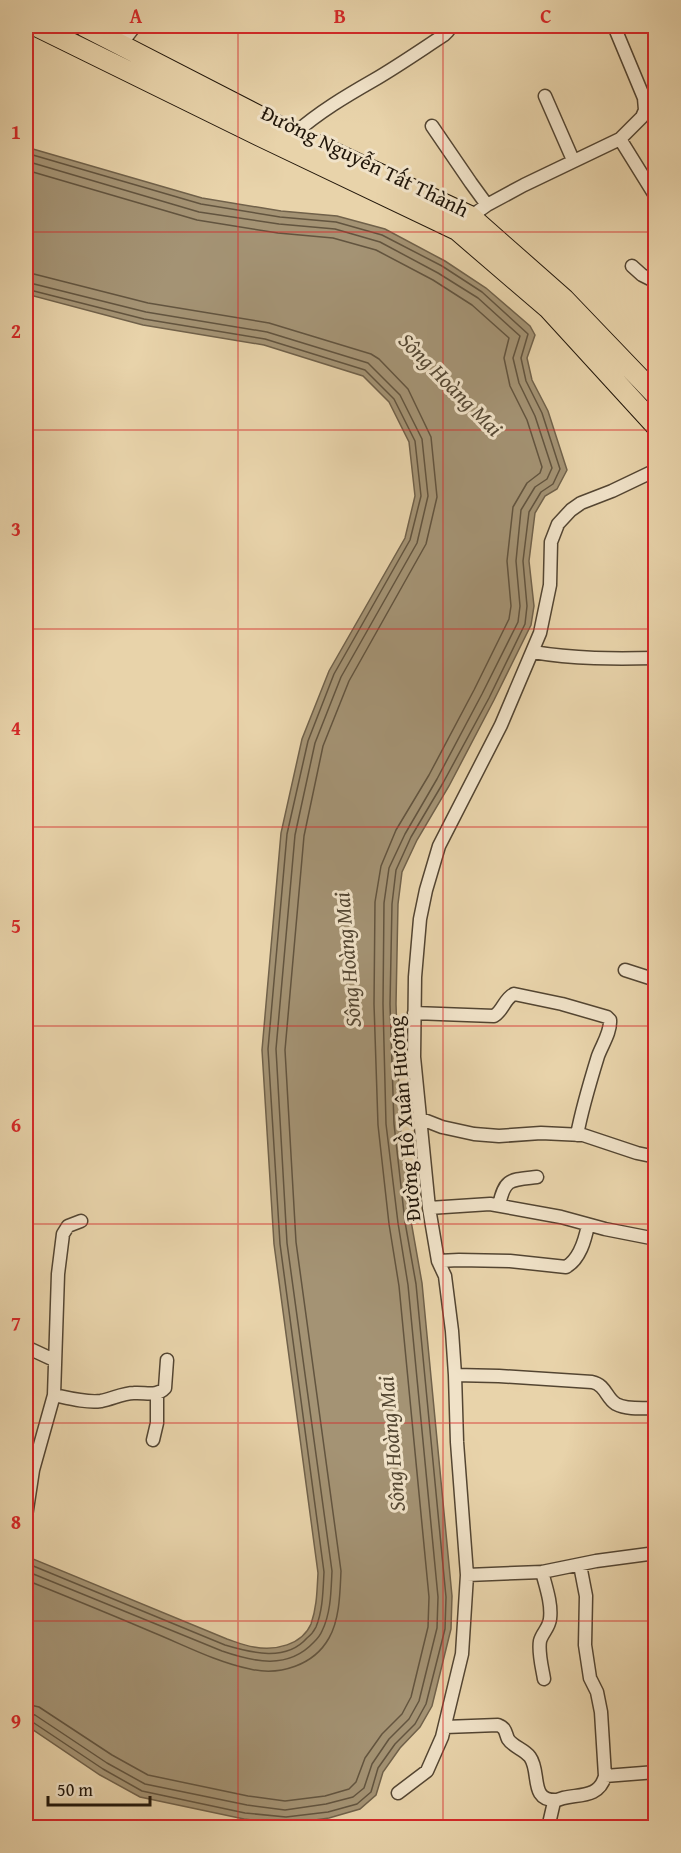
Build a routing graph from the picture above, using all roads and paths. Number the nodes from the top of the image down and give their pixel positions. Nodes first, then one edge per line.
1 (36, 26) edge
2 (84, 26) edge
3 (135, 26) edge
4 (447, 26) edge
5 (614, 26) edge
6 (121, 44) junction
7 (545, 96) dead end
8 (432, 126) dead end
9 (294, 134) junction
10 (620, 139) junction
11 (573, 160) junction
12 (656, 197) edge
13 (488, 205) junction
14 (464, 223) junction
15 (632, 266) dead end
16 (656, 282) edge
17 (656, 395) edge
18 (656, 426) edge
19 (656, 470) edge
20 (533, 652) junction
21 (656, 658) edge
22 (626, 970) dead end
23 (656, 980) edge
24 (414, 1013) junction
25 (419, 1118) junction
26 (577, 1135) junction
27 (656, 1157) edge
28 (537, 1177) dead end
29 (500, 1205) junction
30 (429, 1208) junction
31 (81, 1221) dead end
32 (588, 1225) junction
33 (656, 1239) edge
34 (438, 1261) junction
35 (26, 1347) edge
36 (54, 1360) junction
37 (167, 1360) dead end
38 (455, 1375) junction
39 (157, 1394) junction
40 (54, 1395) junction
41 (656, 1408) edge
42 (153, 1440) dead end
43 (26, 1516) edge
44 (656, 1553) edge
45 (580, 1565) junction
46 (542, 1572) junction
47 (467, 1575) junction
48 (544, 1679) dead end
49 (445, 1727) junction
50 (656, 1772) edge
51 (605, 1776) junction
52 (398, 1793) dead end
53 (556, 1800) junction
54 (548, 1827) edge

1 - 14 highway, Đường Nguyễn Tất Thành
2 - 6 highway, Đường Nguyễn Tất Thành
3 - 6 street
4 - 9 street
5 - 10 street
6 - 9 highway, Đường Nguyễn Tất Thành
7 - 11 street
8 - 13 street
9 - 14 highway, Đường Nguyễn Tất Thành
10 - 11 street
10 - 12 street
11 - 13 street
13 - 14 street
14 - 17 highway, Đường Nguyễn Tất Thành
14 - 18 highway, Đường Nguyễn Tất Thành
15 - 16 street
19 - 20 street, Đường Hồ Xuân Hương
20 - 21 street
20 - 24 street, Đường Hồ Xuân Hương
22 - 23 street
24 - 25 street, Đường Hồ Xuân Hương
24 - 26 street
25 - 26 street
25 - 30 street, Đường Hồ Xuân Hương
26 - 27 street
28 - 29 street
29 - 30 street
29 - 32 street
30 - 34 street, Đường Hồ Xuân Hương
31 - 36 street
32 - 33 street
32 - 34 street
34 - 38 street, Đường Hồ Xuân Hương
35 - 36 street
36 - 40 street
37 - 39 street
38 - 41 street
38 - 47 street, Đường Hồ Xuân Hương
39 - 40 street
39 - 42 street
40 - 43 street
44 - 45 street
45 - 46 street
45 - 51 street
46 - 47 street
46 - 48 street
47 - 49 street, Đường Hồ Xuân Hương
49 - 52 street, Đường Hồ Xuân Hương
49 - 53 street
50 - 51 street
51 - 53 street
53 - 54 street

